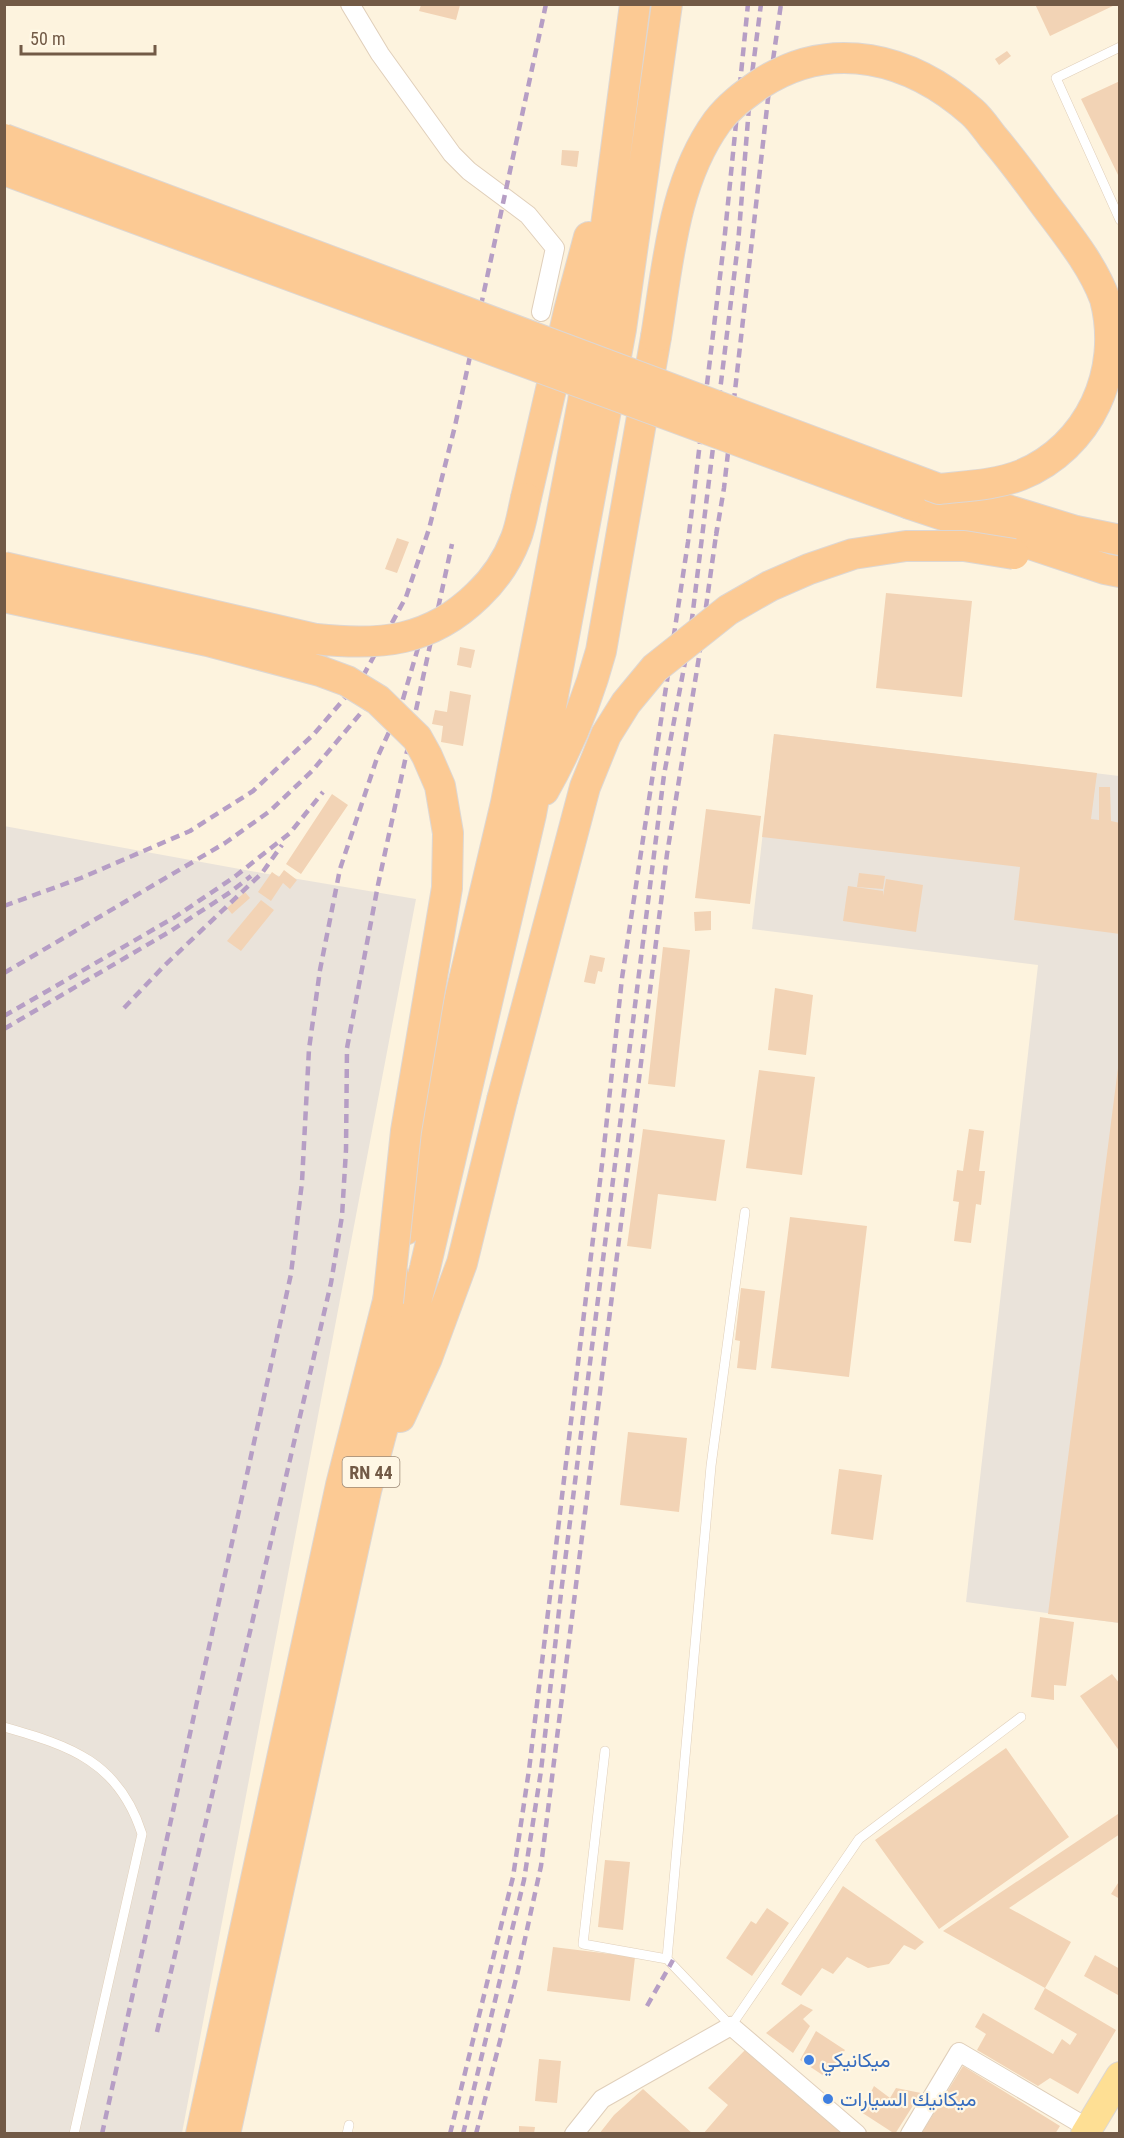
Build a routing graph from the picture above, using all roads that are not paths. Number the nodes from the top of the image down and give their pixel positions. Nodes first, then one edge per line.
1 (350, 4) edge
2 (635, 4) edge
3 (667, 4) edge
4 (1119, 46) edge
5 (4, 139) edge
6 (4, 170) edge
7 (1119, 220) edge
8 (581, 318) junction
9 (939, 489) junction
10 (1020, 537) junction
11 (1119, 540) edge
12 (4, 567) edge
13 (1112, 570) edge
14 (4, 597) edge
15 (531, 814) junction
16 (745, 1212) dead end
17 (388, 1302) junction
18 (366, 1491) junction
19 (1021, 1717) dead end
20 (4, 1727) edge
21 (605, 1751) dead end
22 (667, 1959) junction
23 (731, 2026) junction
24 (1119, 2076) edge
25 (1086, 2131) edge
26 (74, 2133) edge
27 (201, 2133) edge
28 (225, 2133) edge
29 (574, 2133) edge
30 (857, 2133) edge
31 (910, 2133) edge

1 - 8 street
2 - 8 highway
3 - 8 highway
4 - 7 lane
5 - 9 highway, bridge
6 - 10 highway, bridge
8 - 12 highway, bridge
8 - 15 highway
8 - 17 highway
9 - 10 highway
9 - 15 highway, bridge
10 - 11 highway
10 - 13 highway
10 - 18 highway, bridge
14 - 17 highway, bridge
15 - 18 highway, RN 44
16 - 22 lane
17 - 27 highway
18 - 28 highway, RN 44
19 - 23 lane
20 - 26 lane
21 - 22 lane
22 - 23 lane
23 - 29 street
23 - 30 street
24 - 25 main road
25 - 31 street

